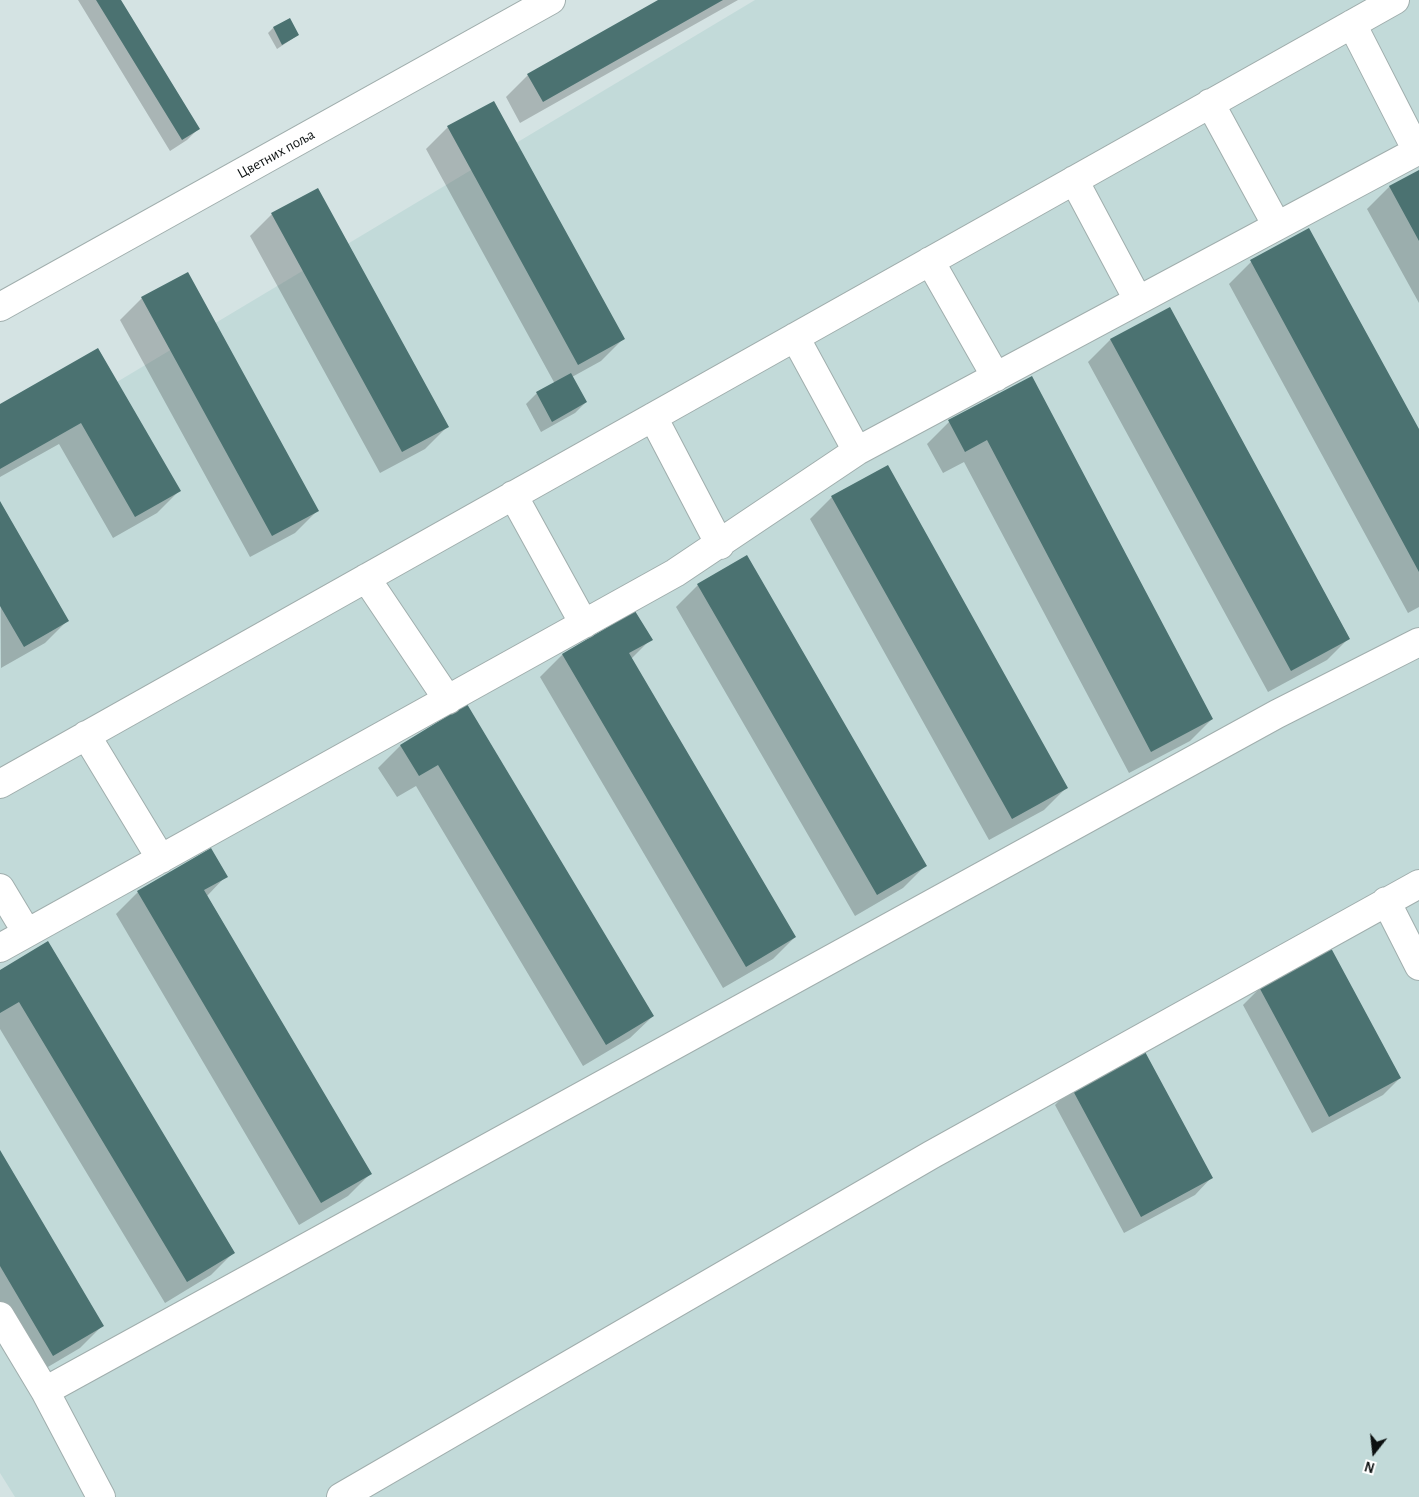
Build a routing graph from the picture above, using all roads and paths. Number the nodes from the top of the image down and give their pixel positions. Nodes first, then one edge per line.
1 (551, 0) edge
2 (1395, 0) edge
3 (1352, 24) junction
4 (1210, 103) junction
5 (1418, 151) edge
6 (1074, 180) junction
7 (1277, 226) junction
8 (930, 261) junction
9 (1138, 300) junction
10 (0, 307) edge
11 (795, 337) junction
12 (996, 377) junction
13 (653, 417) junction
14 (857, 451) junction
15 (513, 495) junction
16 (720, 545) junction
17 (366, 578) junction
18 (584, 624) junction
19 (1419, 642) edge
20 (448, 700) junction
21 (86, 735) junction
22 (0, 784) edge
23 (162, 859) junction
24 (1419, 884) edge
25 (0, 888) edge
26 (1386, 901) junction
27 (27, 933) junction
28 (0, 948) edge
29 (1419, 966) edge
30 (0, 1316) edge
31 (45, 1391) junction
32 (101, 1497) edge
33 (342, 1497) edge

1 - 10 street, Цветних поља
2 - 3 street
3 - 4 street
3 - 5 street
4 - 6 street
4 - 7 street
5 - 7 street
6 - 8 street
6 - 9 street
7 - 9 street
8 - 11 street
8 - 12 street
9 - 12 street
11 - 13 street
11 - 14 street
12 - 14 street
13 - 15 street
13 - 16 street
14 - 16 street
15 - 17 street
15 - 18 street
16 - 18 street
17 - 20 street
17 - 21 street
18 - 20 street
19 - 31 street
20 - 23 street
21 - 22 street
21 - 23 street
23 - 27 street
24 - 26 street
25 - 27 street
26 - 29 street
26 - 33 street
27 - 28 street
30 - 31 street
31 - 32 street

